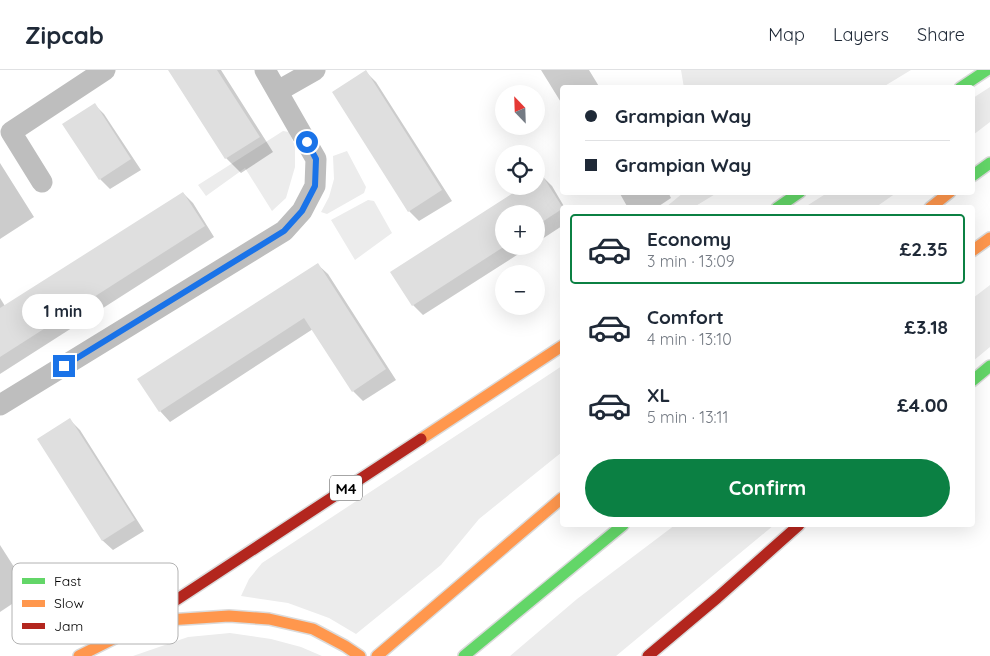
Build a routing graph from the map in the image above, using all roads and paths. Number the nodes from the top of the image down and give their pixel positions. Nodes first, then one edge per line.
1 (105, 70) edge
2 (265, 70) edge
3 (315, 70) edge
4 (987, 70) edge
5 (964, 85) edge
6 (278, 91) junction
7 (990, 163) edge
8 (975, 174) edge
9 (42, 182) dead end
10 (796, 195) edge
11 (946, 195) edge
12 (781, 205) edge
13 (934, 205) edge
14 (990, 238) edge
15 (975, 250) edge
16 (560, 347) edge
17 (990, 366) edge
18 (975, 378) edge
19 (0, 405) edge
20 (560, 500) edge
21 (621, 527) edge
22 (797, 527) edge
23 (178, 599) edge
24 (178, 619) edge
25 (103, 644) edge
26 (79, 656) edge
27 (360, 656) edge
28 (377, 656) edge
29 (464, 656) edge
30 (648, 656) edge

1 - 9 street
2 - 6 street
3 - 6 street
4 - 5 highway
6 - 19 street
7 - 8 highway
10 - 12 highway
11 - 13 highway
14 - 15 highway
16 - 23 highway, M4
17 - 18 highway
20 - 28 highway
21 - 29 highway
22 - 30 highway
24 - 27 highway
25 - 26 highway

